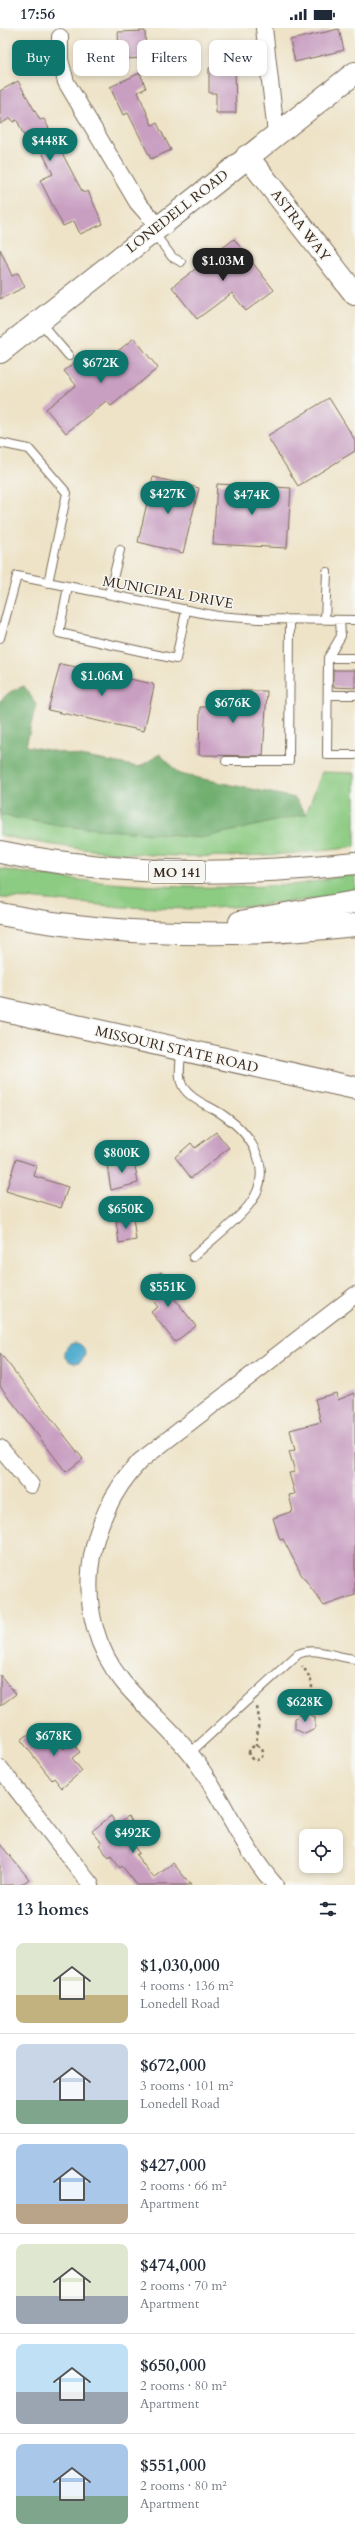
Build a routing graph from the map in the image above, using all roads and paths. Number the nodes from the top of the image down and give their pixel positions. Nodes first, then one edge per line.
1 (264, 28) edge
2 (60, 37) dead end
3 (355, 73) edge
4 (276, 133) junction
5 (247, 156) junction
6 (155, 229) junction
7 (181, 262) dead end
8 (355, 294) edge
9 (39, 320) junction
10 (0, 352) edge
11 (69, 356) dead end
12 (0, 443) edge
13 (120, 550) dead end
14 (327, 572) dead end
15 (48, 583) junction
16 (68, 587) junction
17 (109, 594) junction
18 (186, 611) junction
19 (325, 619) junction
20 (290, 620) junction
21 (340, 620) junction
22 (355, 620) edge
23 (0, 638) edge
24 (328, 658) junction
25 (355, 658) edge
26 (328, 695) junction
27 (355, 695) edge
28 (355, 756) edge
29 (226, 761) dead end
30 (0, 852) edge
31 (355, 863) edge
32 (355, 902) edge
33 (0, 914) edge
34 (355, 925) edge
35 (174, 933) junction
36 (0, 1009) edge
37 (181, 1050) junction
38 (355, 1088) edge
39 (193, 1257) dead end
40 (355, 1295) edge
41 (0, 1448) edge
42 (32, 1485) dead end
43 (355, 1659) edge
44 (300, 1665) dead end
45 (256, 1705) dead end
46 (300, 1714) dead end
47 (256, 1746) junction
48 (190, 1752) junction
49 (0, 1768) edge
50 (84, 1882) edge
51 (275, 1885) edge

1 - 4 street
2 - 6 street
3 - 4 main road, LONEDELL ROAD
4 - 5 main road, LONEDELL ROAD
5 - 6 main road, LONEDELL ROAD
5 - 8 main road, ASTRA WAY
6 - 7 lane
6 - 9 main road, LONEDELL ROAD
9 - 10 main road, LONEDELL ROAD
9 - 11 lane
12 - 15 lane
13 - 17 lane
14 - 19 lane
15 - 16 lane, MUNICIPAL DRIVE
15 - 23 lane, MUNICIPAL DRIVE
16 - 17 lane, MUNICIPAL DRIVE
16 - 18 lane
17 - 18 lane, MUNICIPAL DRIVE
18 - 20 lane, MUNICIPAL DRIVE
19 - 20 lane, MUNICIPAL DRIVE
19 - 21 lane, MUNICIPAL DRIVE
20 - 29 lane
21 - 22 lane, MUNICIPAL DRIVE
21 - 24 lane
24 - 25 lane
24 - 26 lane
26 - 27 lane
26 - 28 lane
30 - 31 main road, MO 141
32 - 35 main road
33 - 35 main road
34 - 35 main road
36 - 37 main road, MISSOURI STATE ROAD
37 - 38 main road, MISSOURI STATE ROAD
37 - 39 lane
40 - 48 street
41 - 42 street
43 - 48 lane
44 - 46 path
45 - 47 path
47 - 47 path
48 - 51 street
49 - 50 street

